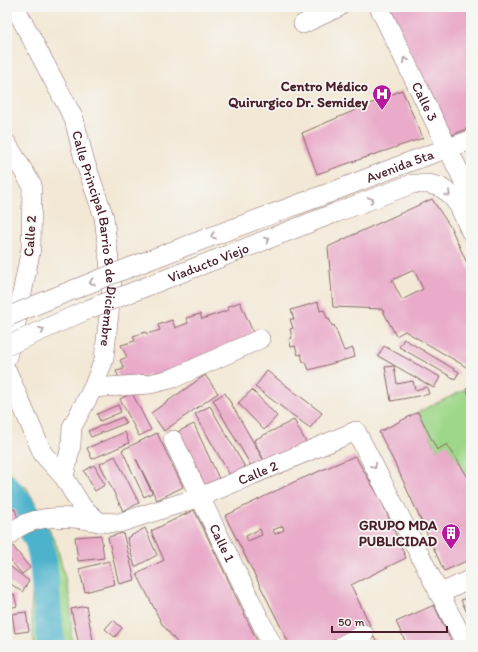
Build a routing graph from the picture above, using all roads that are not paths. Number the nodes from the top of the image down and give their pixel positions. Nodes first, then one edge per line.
1 (15, 7) edge
2 (339, 7) edge
3 (380, 7) edge
4 (303, 24) dead end
5 (471, 140) edge
6 (7, 144) edge
7 (447, 149) junction
8 (328, 193) joint
9 (471, 196) edge
10 (471, 232) edge
11 (7, 317) edge
12 (260, 339) dead end
13 (7, 346) edge
14 (7, 358) edge
15 (7, 371) edge
16 (94, 388) junction
17 (173, 440) dead end
18 (64, 477) junction
19 (200, 498) junction
20 (99, 522) junction
21 (12, 533) edge
22 (471, 579) edge
23 (439, 594) junction
24 (364, 634) dead end
25 (272, 645) edge
26 (343, 645) edge
27 (466, 645) edge

1 - 16 street, Calle Principal Barrio 8 de Diciembre
2 - 4 street
7 -> 3 street, Calle 3
5 - 7 street, Avenida 5ta
6 - 14 street, Calle 2
7 - 8 street, Avenida 5ta
7 - 9 street, Calle 3
8 -> 11 street, Viaducto Viejo, bridge
13 -> 10 street, Viaducto Viejo, bridge
12 - 16 street
15 - 18 street
16 - 18 street, Calle Principal Barrio 8 de Diciembre
17 - 19 street, Calle 1
18 - 20 street
19 - 20 street, Calle 2
19 -> 23 street, Calle 2
19 - 25 street, Calle 1
20 - 21 street, Calle 2
22 - 23 street
23 - 27 street, Calle 2
24 - 26 street

